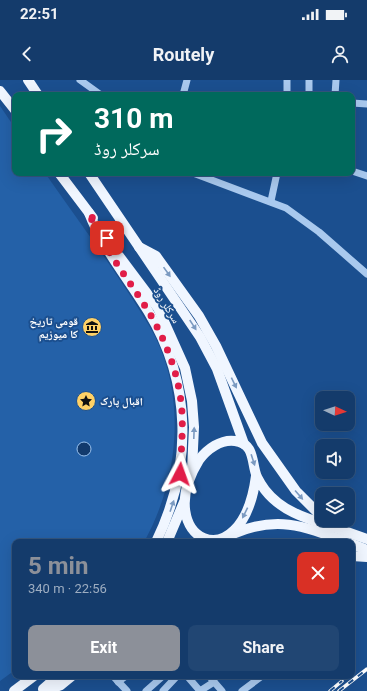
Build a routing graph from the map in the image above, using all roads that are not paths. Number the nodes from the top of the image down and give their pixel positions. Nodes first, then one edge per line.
1 (28, 80) edge
2 (80, 80) edge
3 (187, 80) edge
4 (287, 80) edge
5 (309, 80) edge
6 (336, 80) edge
7 (0, 91) edge
8 (36, 92) edge
9 (97, 92) edge
10 (184, 92) edge
11 (287, 92) edge
12 (309, 92) edge
13 (335, 92) edge
14 (355, 103) edge
15 (367, 104) edge
16 (12, 106) edge
17 (355, 172) edge
18 (61, 176) edge
19 (91, 176) edge
20 (201, 176) edge
21 (276, 176) edge
22 (367, 176) edge
23 (271, 201) junction
24 (89, 213) junction
25 (139, 247) junction
26 (367, 274) edge
27 (244, 444) junction
28 (192, 472) junction
29 (256, 476) junction
30 (186, 499) junction
31 (315, 510) edge
32 (315, 520) edge
33 (339, 527) edge
34 (367, 538) edge
35 (157, 539) edge
36 (168, 539) edge
37 (208, 539) edge
38 (224, 539) edge
39 (338, 539) edge
40 (355, 545) edge
41 (367, 550) edge
42 (355, 556) edge
43 (367, 557) edge
44 (30, 679) edge
45 (54, 679) edge
46 (68, 679) edge
47 (116, 679) edge
48 (160, 679) edge
49 (174, 679) edge
50 (190, 679) edge
51 (211, 679) edge
52 (258, 679) edge
53 (217, 688) edge
54 (14, 691) edge
55 (40, 691) edge
56 (46, 691) edge
57 (127, 691) edge
58 (146, 691) edge
59 (163, 691) edge
60 (200, 691) edge
61 (242, 691) edge

1 - 8 main road
2 - 9 street
3 - 10 street
4 - 11 street
5 - 12 street
6 - 13 street
7 - 16 main road
14 - 15 street
17 - 22 street
18 - 24 main road, سرکلر روڈ
19 - 25 main road, سرکلر روڈ
20 - 23 street
21 - 23 street
23 - 26 street
28 -> 24 main road, سرکلر روڈ
35 -> 24 main road
25 -> 27 main road, سرکلر روڈ
25 -> 31 main road
27 - 28 main road
27 -> 29 main road
28 - 30 main road
29 - 32 main road
29 -> 38 main road
30 - 36 main road
30 - 37 main road
33 - 34 main road
38 - 39 main road
40 - 41 main road
42 - 43 main road
44 - 54 main road
45 - 55 main road
46 - 56 main road
47 - 57 street
48 - 58 street
49 - 59 street
50 - 60 street
51 - 53 street
52 - 61 street
53 - 60 street

